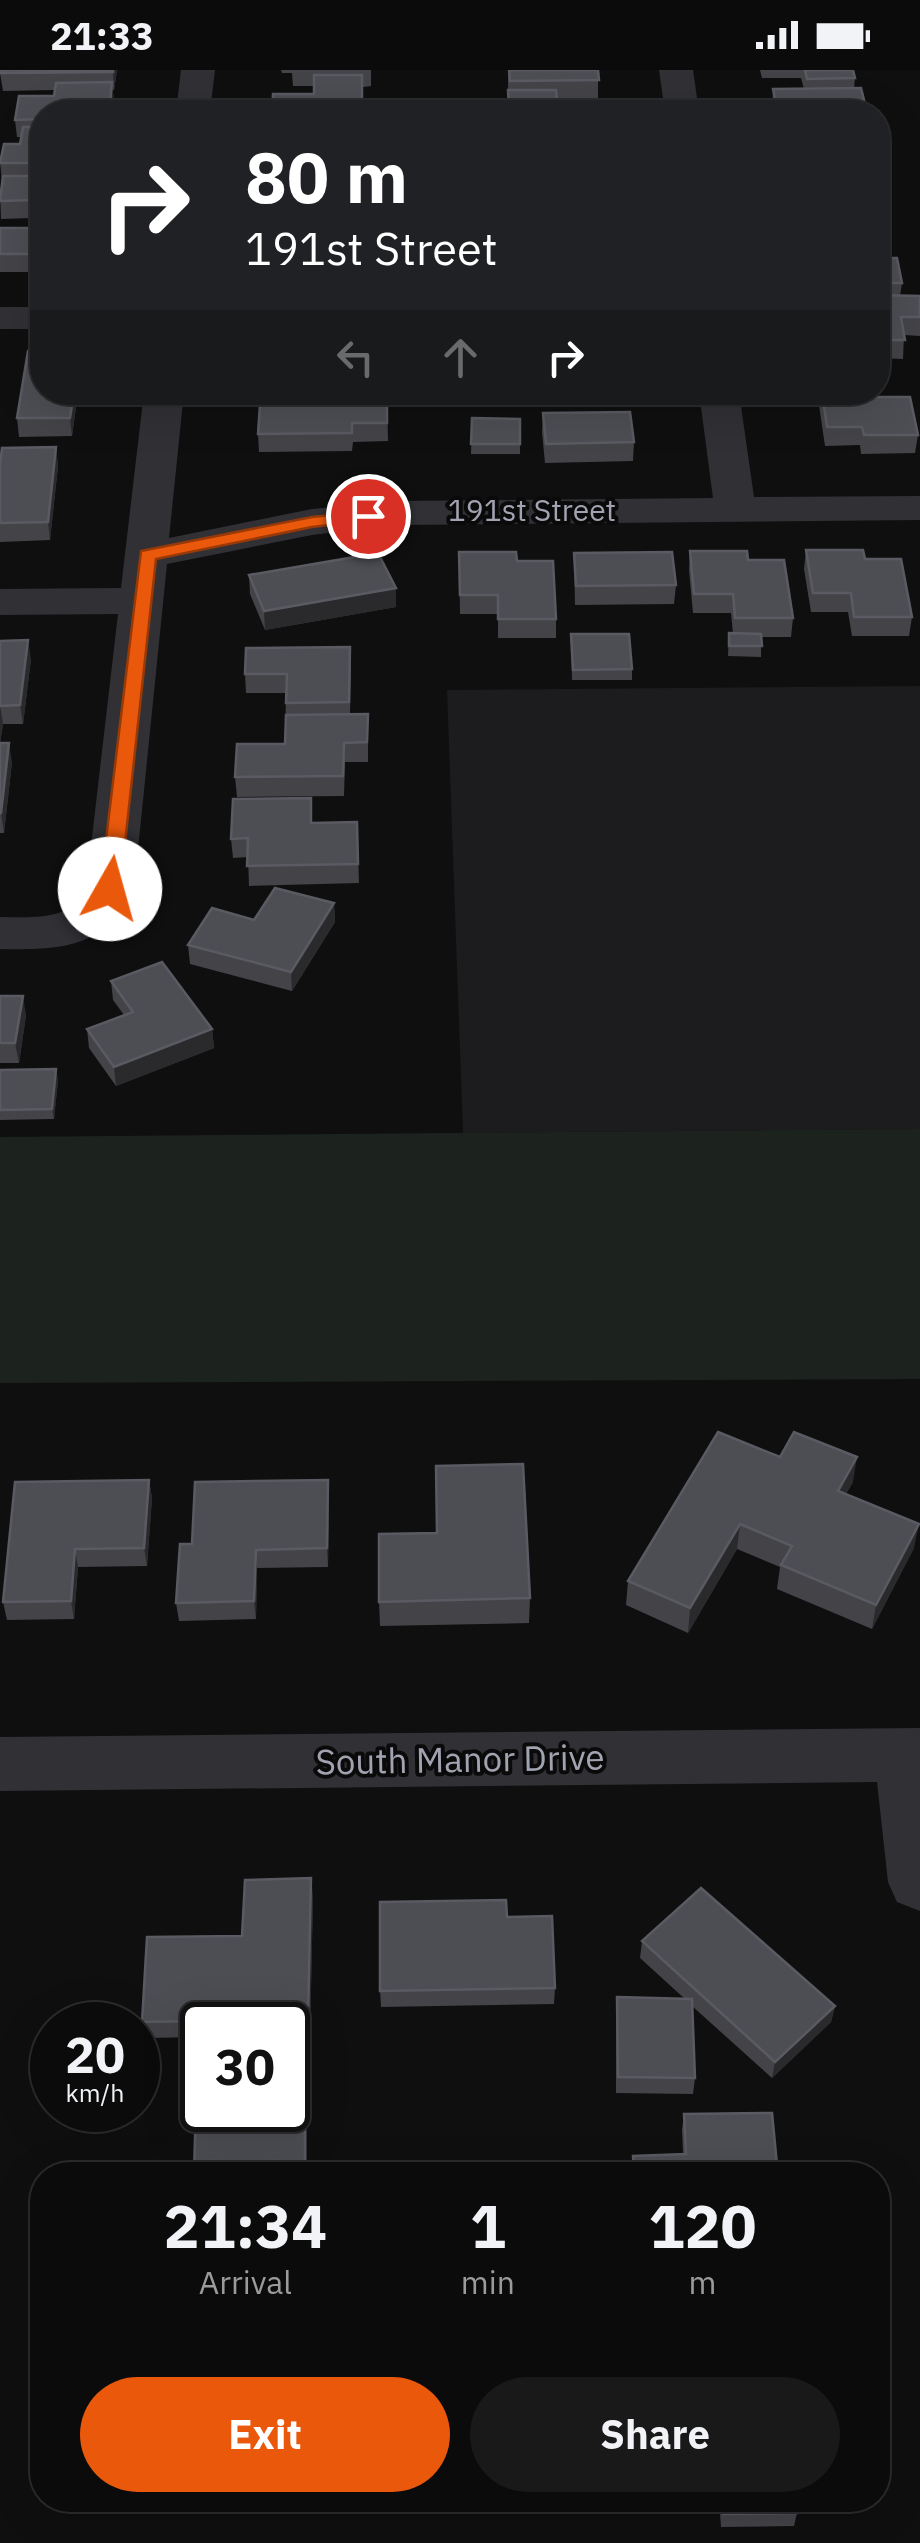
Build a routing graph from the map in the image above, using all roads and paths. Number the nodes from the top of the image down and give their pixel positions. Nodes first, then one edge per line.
1 (198, 70) edge
2 (676, 70) edge
3 (194, 100) edge
4 (680, 100) edge
5 (0, 318) edge
6 (30, 318) edge
7 (163, 405) edge
8 (721, 405) edge
9 (920, 508) edge
10 (735, 510) junction
11 (148, 555) junction
12 (141, 600) junction
13 (0, 602) edge
14 (0, 933) edge
15 (912, 1755) edge
16 (0, 1764) edge
17 (920, 1882) edge

1 - 3 street
2 - 4 street
5 - 6 street
7 - 11 street
8 - 10 street
9 - 10 street, 191st Street
10 - 11 street, 191st Street
11 - 12 street
12 - 13 street
12 - 14 street
15 - 16 street, South Manor Drive
15 - 17 street

